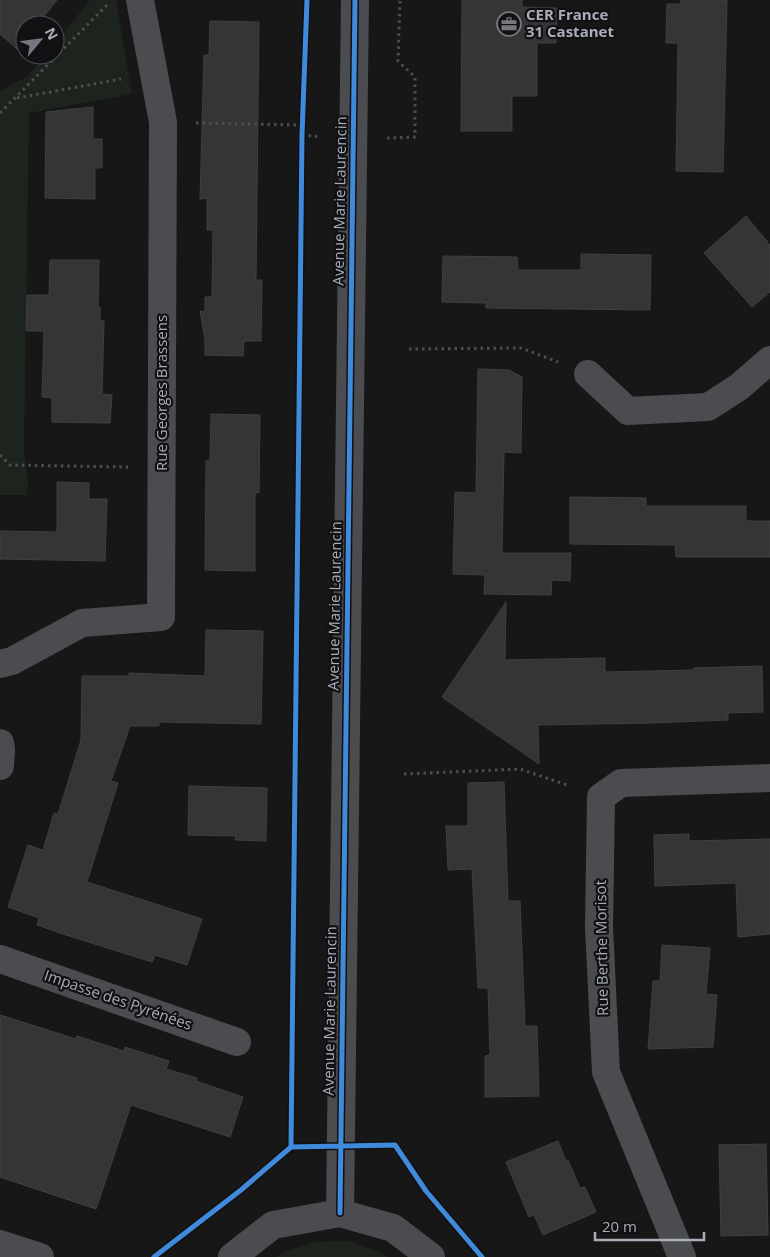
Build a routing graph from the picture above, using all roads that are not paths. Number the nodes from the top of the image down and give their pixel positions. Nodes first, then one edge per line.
1 (140, 0) edge
2 (355, 0) edge
3 (770, 360) edge
4 (588, 374) road end
5 (0, 664) edge
6 (0, 743) edge
7 (0, 766) edge
8 (770, 778) edge
9 (0, 958) edge
10 (237, 1042) dead end
11 (340, 1213) junction
12 (0, 1244) edge
13 (40, 1257) edge
14 (232, 1257) edge
15 (431, 1257) edge
16 (682, 1257) edge

1 - 5 street, Rue Georges Brassens
2 - 11 street, Avenue Marie Laurencin
3 - 4 street
6 - 7 street
8 - 16 street, Rue Berthe Morisot
9 - 10 street, Impasse des Pyrénées
11 - 14 street
11 - 15 street
12 - 13 street

